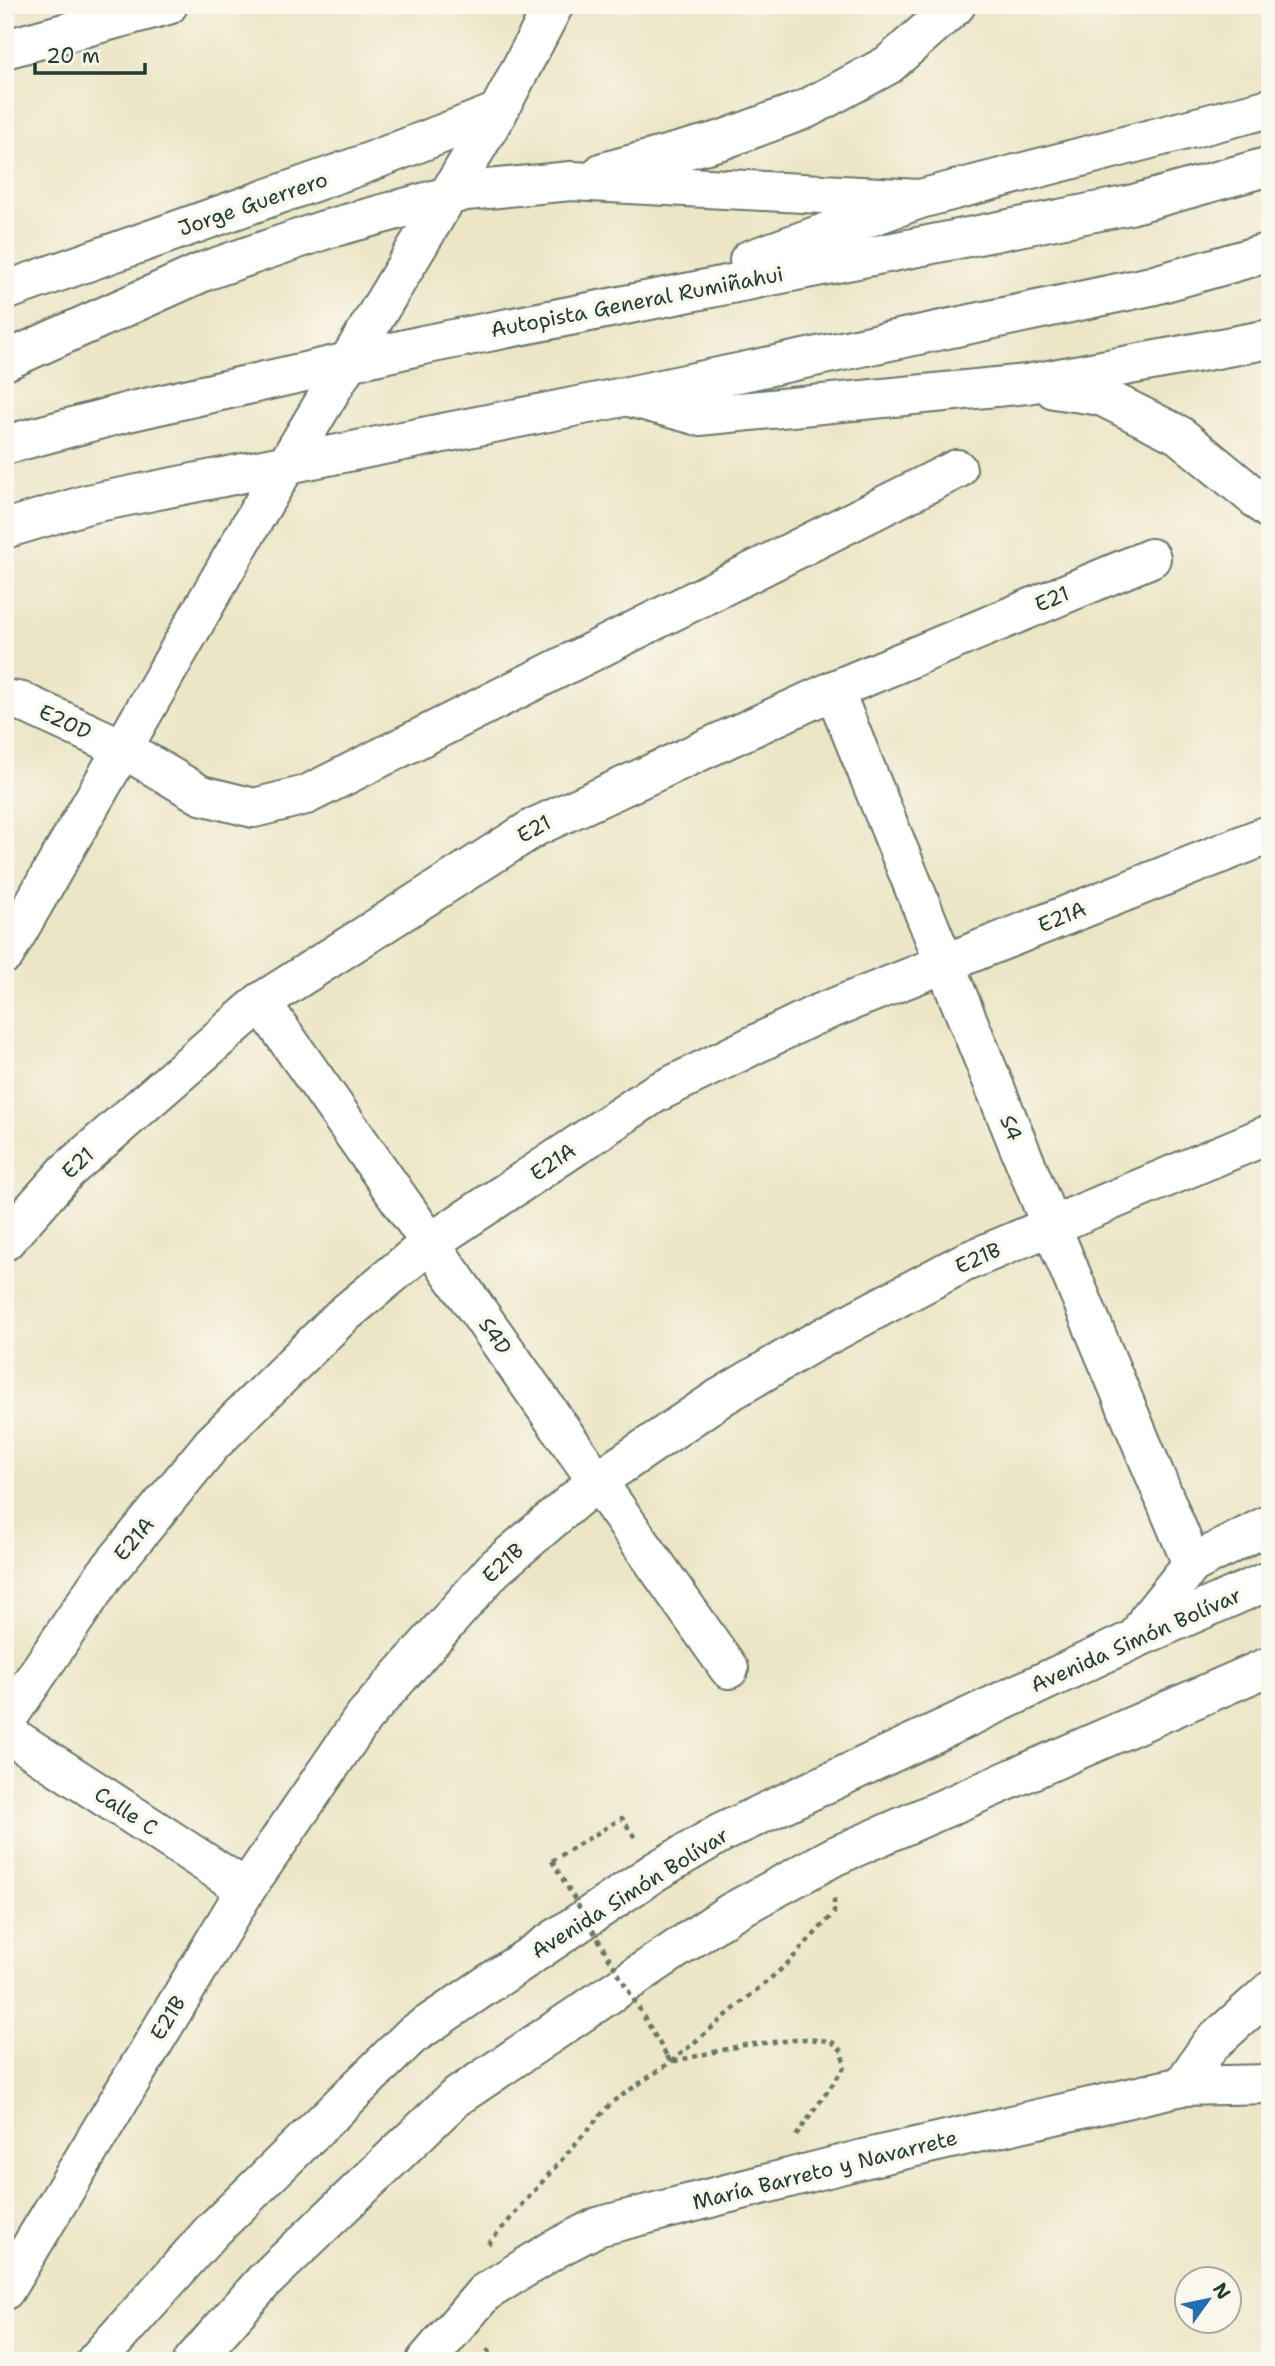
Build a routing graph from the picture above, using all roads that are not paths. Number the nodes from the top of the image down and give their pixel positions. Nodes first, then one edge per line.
1 (168, 5) edge
2 (554, 5) edge
3 (956, 5) edge
4 (55, 20) edge
5 (5, 49) edge
6 (1270, 108) edge
7 (497, 113) junction
8 (1270, 166) edge
9 (570, 181) junction
10 (920, 199) junction
11 (1270, 252) edge
12 (5, 290) edge
13 (622, 305) junction
14 (1270, 338) edge
15 (5, 361) edge
16 (1027, 384) junction
17 (628, 396) junction
18 (5, 445) edge
19 (957, 469) dead end
20 (1270, 510) edge
21 (5, 529) edge
22 (1151, 558) dead end
23 (834, 690) junction
24 (5, 699) edge
25 (124, 749) junction
26 (1270, 834) edge
27 (5, 954) edge
28 (945, 964) junction
29 (261, 1002) junction
30 (1270, 1134) edge
31 (1051, 1226) junction
32 (5, 1241) edge
33 (430, 1243) junction
34 (597, 1481) junction
35 (1270, 1524) edge
36 (1192, 1564) junction
37 (1270, 1580) edge
38 (1137, 1639) junction
39 (729, 1669) dead end
40 (1258, 1673) edge
41 (5, 1722) edge
42 (5, 1732) edge
43 (246, 1889) junction
44 (1270, 1991) edge
45 (1270, 2084) edge
46 (1182, 2086) junction
47 (5, 2290) edge
48 (96, 2361) edge
49 (193, 2361) edge
50 (426, 2361) edge

1 - 4 main road
2 - 7 main road
3 - 9 main road
4 - 5 main road
6 - 10 main road
7 - 12 main road, Jorge Guerrero
7 - 25 main road
8 - 13 main road, Autopista General Rumiñahui
9 - 10 main road
9 - 15 main road
10 - 13 main road
11 - 17 main road
13 - 18 main road, Autopista General Rumiñahui
14 - 16 main road
16 - 17 main road
16 - 20 main road
17 - 21 main road
19 - 25 main road, E20D
22 - 23 main road, E21
23 - 28 main road, S4
23 - 29 main road, E21
24 - 25 main road, E20D
25 - 27 main road
26 - 28 main road, E21A
28 - 31 main road, S4
28 - 33 main road, E21A
29 - 32 main road, E21
29 - 33 main road, S4D
30 - 31 main road, E21B
31 - 34 main road, E21B
31 - 36 main road, S4
33 - 34 main road, S4D
33 - 41 main road, E21A
34 - 39 main road, S4D
34 - 43 main road, E21B
35 - 36 main road
36 - 38 main road
37 - 38 main road, Avenida Simón Bolívar
38 - 48 main road, Avenida Simón Bolívar
40 - 49 main road
42 - 43 main road, Calle C
43 - 47 main road, E21B
44 - 46 main road
45 - 46 main road, María Barreto y Navarrete
46 - 50 main road, María Barreto y Navarrete

